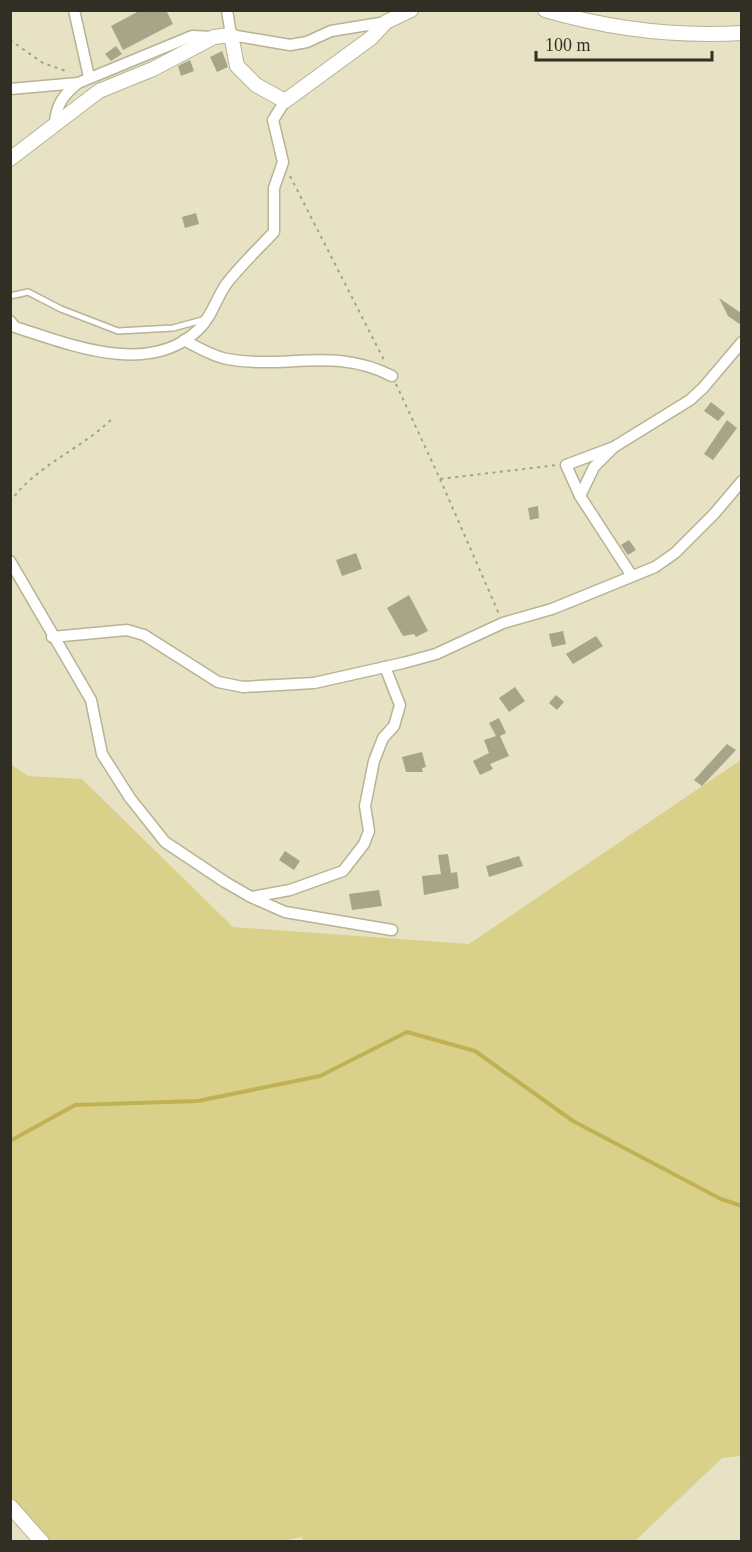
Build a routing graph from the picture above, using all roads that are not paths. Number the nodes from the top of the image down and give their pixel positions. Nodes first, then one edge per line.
1 (74, 10) edge
2 (227, 10) edge
3 (411, 10) edge
4 (545, 10) edge
5 (386, 22) junction
6 (741, 33) edge
7 (231, 35) junction
8 (214, 37) junction
9 (89, 77) junction
10 (78, 83) junction
11 (10, 89) edge
12 (285, 102) junction
13 (56, 123) junction
14 (10, 159) edge
15 (10, 296) edge
16 (207, 318) junction
17 (10, 321) edge
18 (184, 340) junction
19 (741, 342) edge
20 (392, 376) road end
21 (614, 447) junction
22 (741, 481) edge
23 (580, 496) junction
24 (10, 561) edge
25 (632, 576) junction
26 (52, 637) junction
27 (385, 667) junction
28 (251, 897) junction
29 (392, 930) dead end
30 (10, 1506) edge
31 (42, 1542) edge

1 - 9 street
2 - 7 street
3 - 5 street
4 - 6 street
5 - 7 street
5 - 12 street
7 - 8 street
7 - 12 street
8 - 9 street
8 - 13 street
9 - 10 street
10 - 11 street
10 - 13 street
12 - 16 street
13 - 14 street
15 - 16 lane
16 - 18 street
17 - 18 street
18 - 20 street
19 - 21 street
21 - 23 street
21 - 23 street
22 - 25 street
23 - 25 street
24 - 26 street
25 - 27 street
26 - 27 street
26 - 28 street
27 - 28 street
28 - 29 street
30 - 31 street

